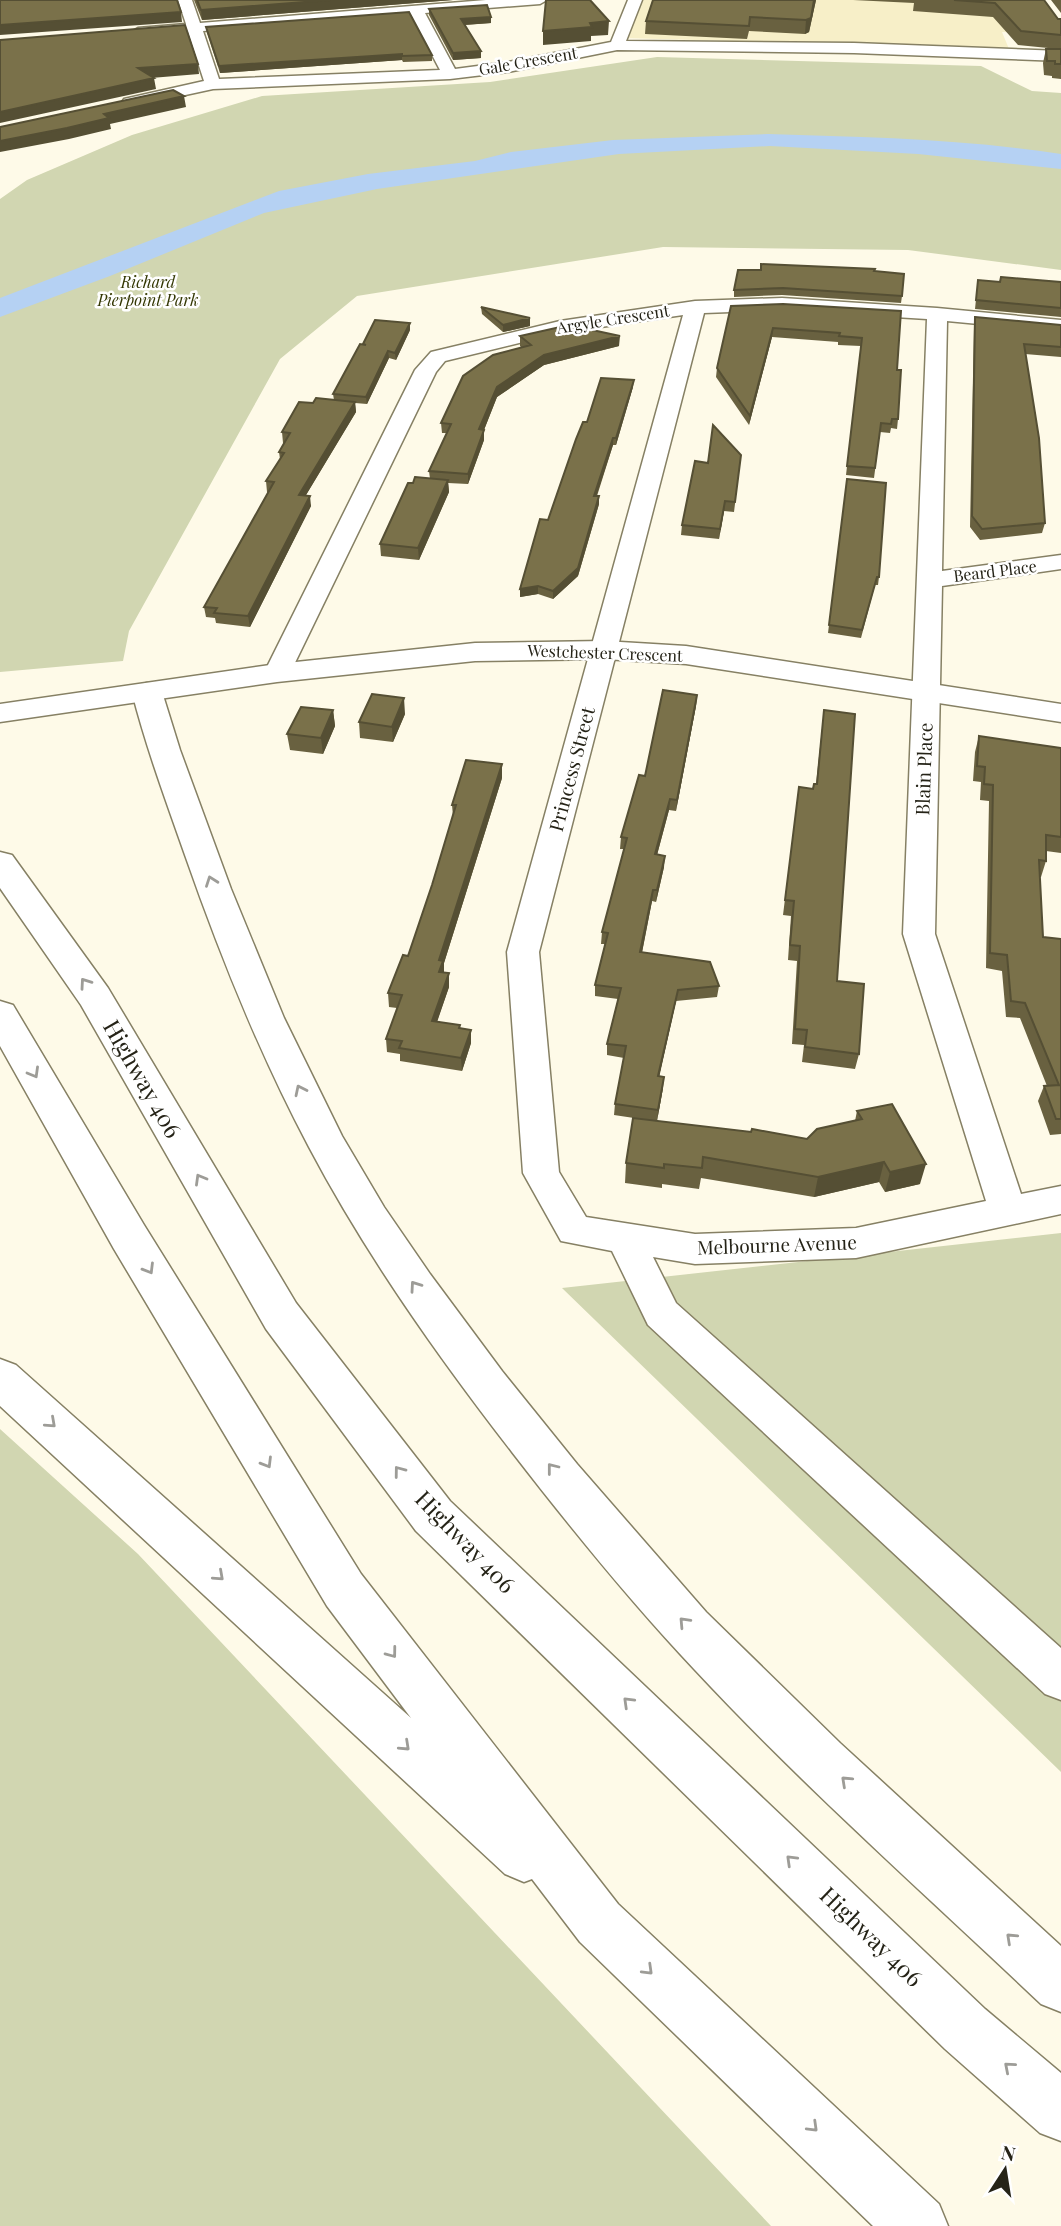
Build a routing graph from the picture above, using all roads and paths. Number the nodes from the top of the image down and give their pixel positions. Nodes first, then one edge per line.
1 (184, 0) edge
2 (540, 0) edge
3 (635, 0) edge
4 (416, 10) junction
5 (195, 27) junction
6 (122, 33) edge
7 (617, 45) junction
8 (1061, 56) edge
9 (450, 74) junction
10 (213, 84) junction
11 (119, 105) edge
12 (695, 307) junction
13 (937, 314) junction
14 (1061, 326) edge
15 (1061, 562) edge
16 (929, 580) junction
17 (604, 650) junction
18 (277, 673) junction
19 (147, 692) junction
20 (926, 692) junction
21 (0, 713) edge
22 (1061, 713) edge
23 (0, 863) edge
24 (0, 1014) edge
25 (1061, 1200) edge
26 (1008, 1211) junction
27 (574, 1230) joint
28 (624, 1238) junction
29 (0, 1378) edge
30 (1061, 1678) edge
31 (599, 1923) junction
32 (1061, 1984) edge
33 (1061, 2112) edge
34 (917, 2226) edge

1 - 5 street
2 - 4 street
3 - 7 street
4 - 5 street
4 - 9 street
5 - 6 street
5 - 10 street
7 - 8 street, Gale Crescent
7 - 9 street, Gale Crescent
9 - 10 street, Gale Crescent
10 - 11 street, Gale Crescent
12 - 13 street, Argyle Crescent
12 - 17 street, Princess Street
12 - 18 street, Argyle Crescent
13 - 14 street, Argyle Crescent
13 - 16 street, Blain Place
15 - 16 street, Beard Place
16 - 20 street, Blain Place
17 - 18 main road, Westchester Crescent
17 - 20 main road, Westchester Crescent
17 - 27 street, Princess Street
18 - 19 main road, Westchester Crescent
19 - 21 main road, Westchester Crescent
32 -> 19 main road
20 - 22 main road, Westchester Crescent
20 - 26 street, Blain Place
33 -> 23 main road, Highway 406
24 -> 31 main road
25 - 26 street, Melbourne Avenue
26 - 28 street, Melbourne Avenue
27 - 28 street, Melbourne Avenue
28 - 30 street
29 -> 31 main road
31 -> 34 main road

